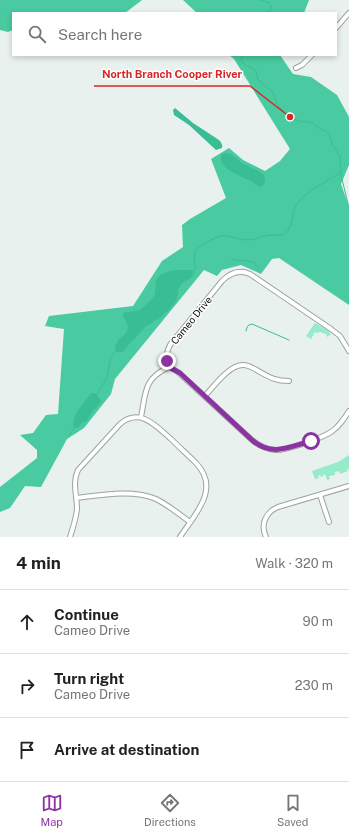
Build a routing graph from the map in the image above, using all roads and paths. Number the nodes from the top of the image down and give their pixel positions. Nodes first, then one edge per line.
1 (349, 13) edge
2 (337, 27) edge
3 (311, 56) edge
4 (296, 68) dead end
5 (349, 351) edge
6 (169, 367) junction
7 (289, 381) dead end
8 (205, 396) junction
9 (349, 411) edge
10 (141, 417) junction
11 (349, 486) edge
12 (320, 495) junction
13 (76, 498) junction
14 (190, 522) junction
15 (328, 522) dead end
16 (70, 537) edge
17 (180, 537) edge
18 (266, 537) edge

1 - 2 street
3 - 4 street
5 - 6 street, Cameo Drive
6 - 8 street
6 - 10 street
7 - 8 street
8 - 9 street
10 - 13 street
10 - 14 street
11 - 12 street
12 - 15 street
12 - 18 street
13 - 14 street
13 - 16 street
14 - 17 street

